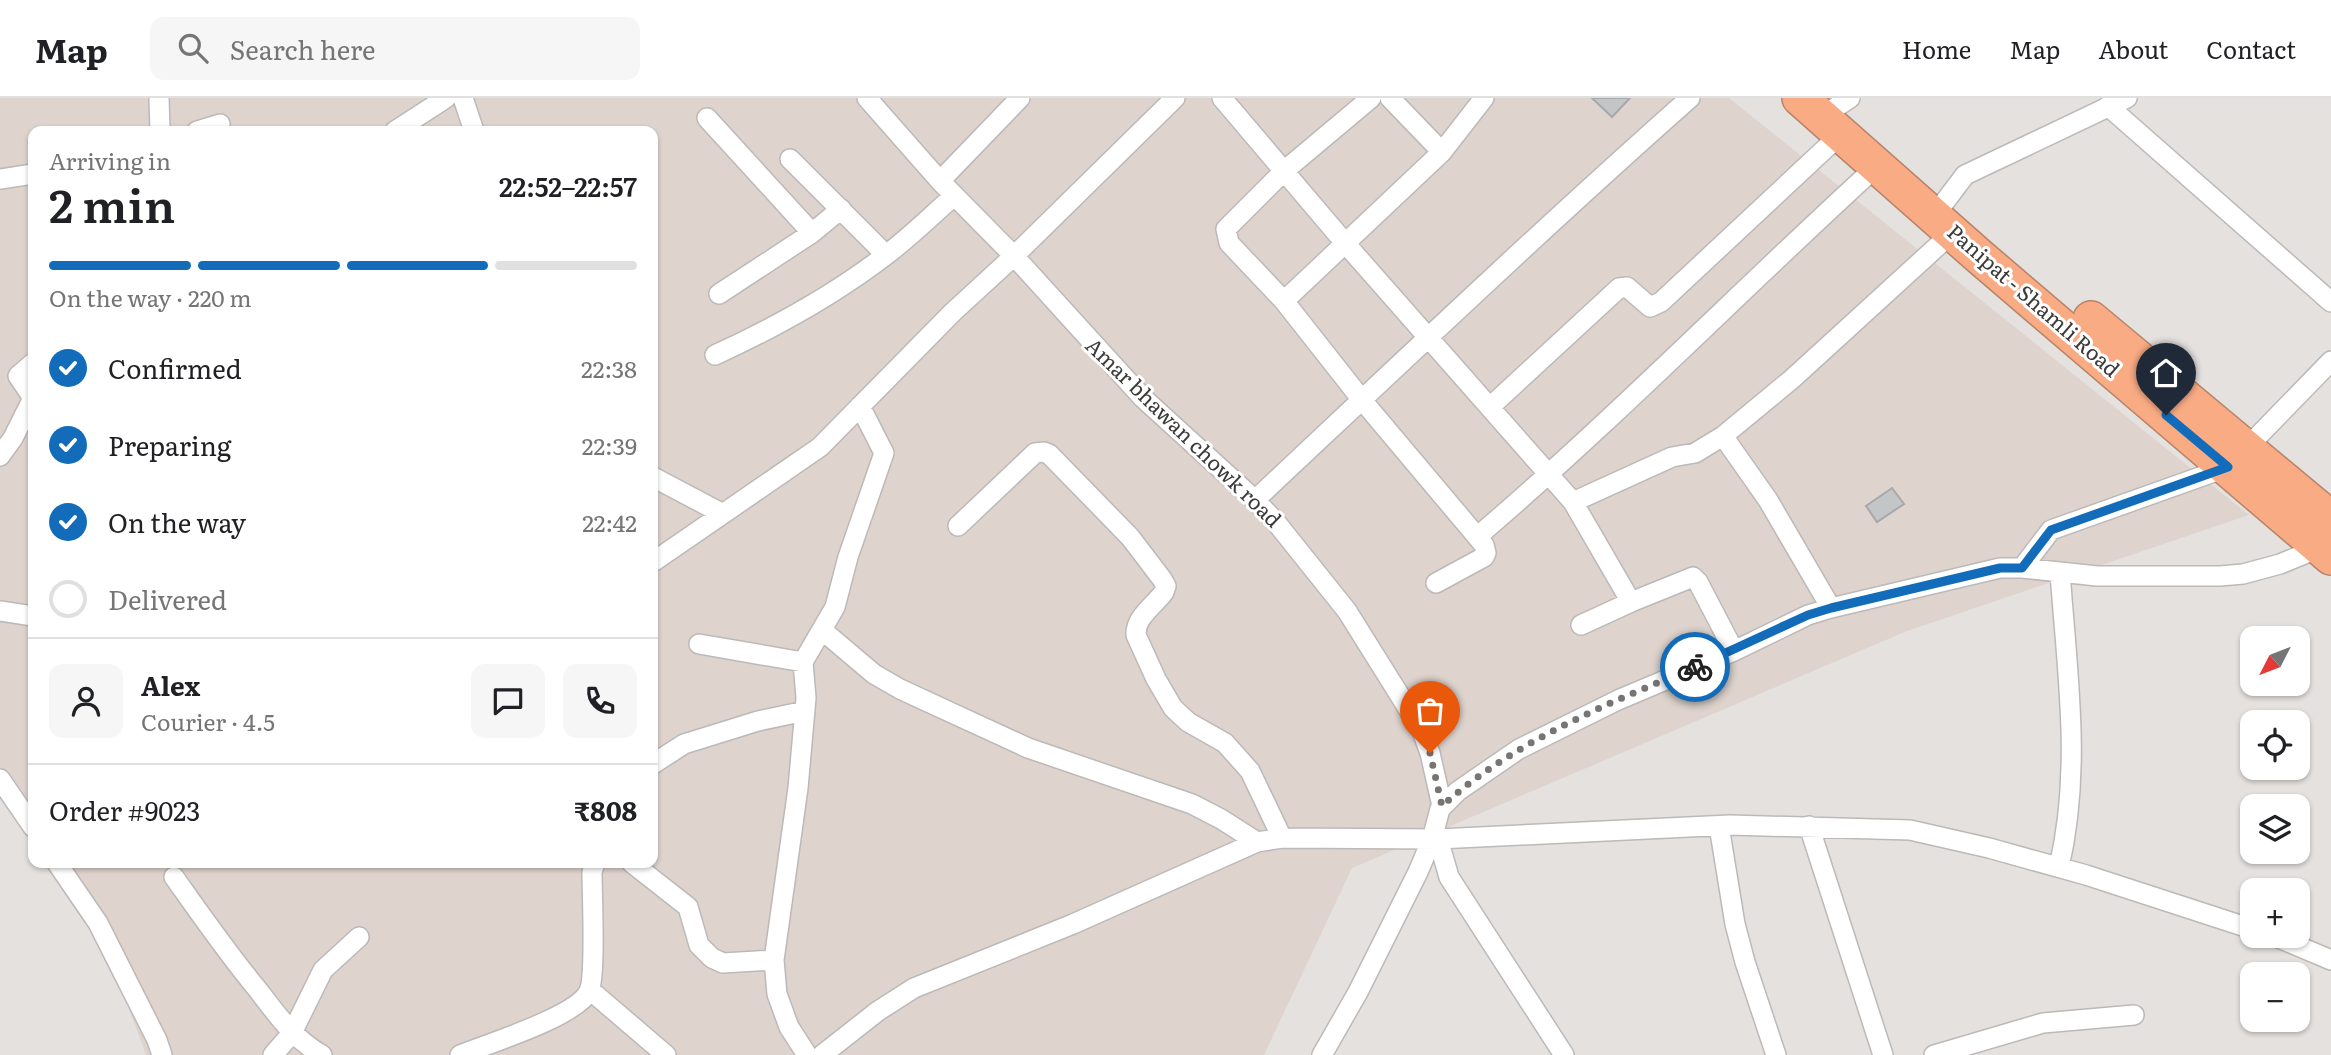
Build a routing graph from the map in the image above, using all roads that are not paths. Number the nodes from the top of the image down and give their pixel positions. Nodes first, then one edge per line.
1 (159, 98) edge
2 (446, 98) edge
3 (463, 98) edge
4 (867, 98) edge
5 (1020, 98) edge
6 (1175, 98) edge
7 (1222, 98) edge
8 (1371, 98) edge
9 (1390, 98) edge
10 (1484, 98) edge
11 (1690, 98) edge
12 (2127, 98) edge
13 (2108, 106) junction
14 (1831, 108) edge
15 (707, 118) dead end
16 (220, 124) dead end
17 (160, 126) edge
18 (213, 126) edge
19 (403, 126) edge
20 (472, 126) edge
21 (1442, 152) junction
22 (790, 159) dead end
23 (1877, 166) junction
24 (1284, 171) junction
25 (28, 175) edge
26 (0, 179) edge
27 (940, 181) junction
28 (954, 195) junction
29 (841, 209) junction
30 (1944, 215) junction
31 (812, 233) junction
32 (1345, 243) junction
33 (886, 255) junction
34 (1014, 257) junction
35 (719, 294) dead end
36 (1284, 301) junction
37 (2331, 302) edge
38 (1429, 339) junction
39 (715, 355) dead end
40 (2331, 361) edge
41 (28, 367) edge
42 (28, 391) edge
43 (1362, 400) junction
44 (28, 404) edge
45 (860, 406) junction
46 (1490, 407) junction
47 (10, 425) edge
48 (1723, 436) junction
49 (0, 456) edge
50 (2237, 458) junction
51 (1549, 475) junction
52 (658, 480) edge
53 (1255, 500) junction
54 (1573, 502) junction
55 (723, 514) junction
56 (958, 526) dead end
57 (1478, 536) junction
58 (2328, 541) edge
59 (658, 559) edge
60 (2022, 568) junction
61 (2060, 572) junction
62 (1436, 583) dead end
63 (1631, 602) junction
64 (1831, 608) junction
65 (0, 611) edge
66 (28, 615) edge
67 (1581, 625) dead end
68 (822, 630) junction
69 (699, 644) dead end
70 (1734, 651) junction
71 (803, 662) junction
72 (804, 711) junction
73 (658, 761) edge
74 (0, 779) edge
75 (1442, 806) junction
76 (28, 820) edge
77 (1719, 826) junction
78 (1809, 826) junction
79 (1282, 838) junction
80 (1435, 839) junction
81 (1257, 842) junction
82 (2059, 867) junction
83 (60, 868) edge
84 (593, 868) edge
85 (638, 868) edge
86 (174, 877) dead end
87 (2240, 925) edge
88 (359, 937) dead end
89 (2302, 948) edge
90 (774, 960) junction
91 (2331, 960) edge
92 (590, 990) junction
93 (2134, 1015) dead end
94 (292, 1032) junction
95 (162, 1055) edge
96 (272, 1055) edge
97 (322, 1055) edge
98 (460, 1055) edge
99 (666, 1055) edge
100 (807, 1055) edge
101 (822, 1055) edge
102 (1322, 1055) edge
103 (1564, 1055) edge
104 (1776, 1055) edge
105 (1883, 1055) edge
106 (1934, 1055) edge

1 - 17 street
2 - 19 street
3 - 20 street
4 - 27 street, Amar bhawan chowk road
5 - 27 street
6 - 34 street
7 - 24 street
8 - 24 street
9 - 21 street
10 - 21 street
11 - 38 street
12 - 13 street
13 - 30 street
13 - 37 street
14 - 23 highway, Panipat - Shamli Road
14 - 30 highway, Panipat - Shamli Road
14 - 46 street
15 - 31 street
16 - 18 street
21 - 32 street
22 - 29 street
23 - 30 highway, Panipat - Shamli Road
23 - 51 street
24 - 32 street
24 - 36 street
25 - 26 street
27 - 28 street, Amar bhawan chowk road
28 - 33 street
28 - 34 street, Amar bhawan chowk road
29 - 31 street
29 - 33 street
30 - 48 street
30 - 50 highway, Panipat - Shamli Road
31 - 35 street
32 - 36 street
32 - 38 street
33 - 39 street
34 - 45 street
34 - 53 street, Amar bhawan chowk road
36 - 43 street
38 - 43 street
38 - 46 street
40 - 50 street
41 - 42 street
43 - 53 street
43 - 57 street
44 - 47 street
45 - 55 street
45 - 68 street
46 - 51 street
47 - 49 street
48 - 54 street
48 - 64 street
50 - 58 highway, Panipat - Shamli Road
50 - 60 street
51 - 54 street
51 - 57 street
52 - 55 street
53 - 75 street, Amar bhawan chowk road
54 - 63 street
55 - 59 street
56 - 79 street
57 - 62 street
58 - 61 street
60 - 61 street
60 - 64 street
61 - 82 street
63 - 67 street
63 - 70 street
64 - 70 street
65 - 66 street
68 - 71 street
68 - 81 street
69 - 71 street
70 - 75 street
71 - 72 street
72 - 73 street
72 - 90 street
74 - 76 street
75 - 80 street
77 - 78 street
77 - 80 street
77 - 104 street
78 - 82 street
78 - 105 street
79 - 80 street
79 - 81 street
80 - 102 street
80 - 103 street
81 - 101 street
82 - 87 street
83 - 95 street
84 - 92 street
85 - 90 street
86 - 94 street
88 - 94 street
89 - 91 street
90 - 100 street
92 - 98 street
92 - 99 street
93 - 106 street
94 - 96 street
94 - 97 street

